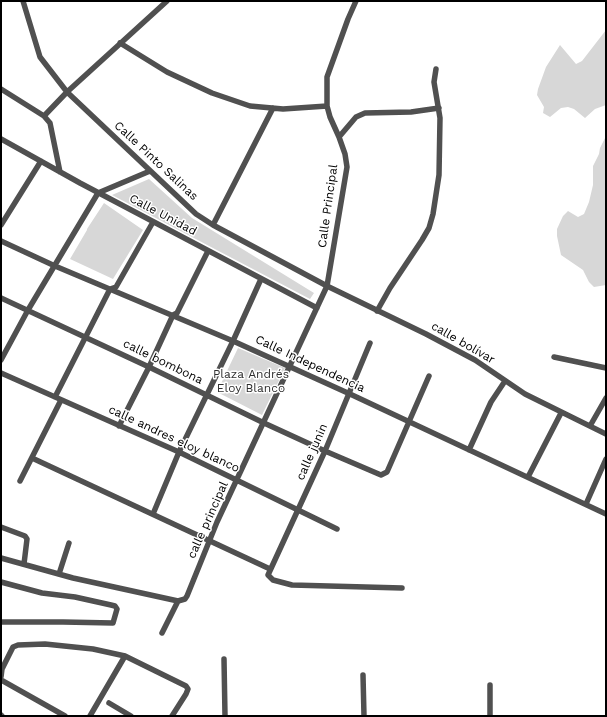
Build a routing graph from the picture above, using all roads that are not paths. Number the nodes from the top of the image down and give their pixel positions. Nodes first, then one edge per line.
1 (23, 1) edge
2 (167, 1) edge
3 (356, 1) edge
4 (120, 43) junction
5 (436, 69) dead end
6 (1, 89) edge
7 (67, 92) junction
8 (327, 106) junction
9 (273, 108) junction
10 (439, 108) junction
11 (44, 116) junction
12 (339, 137) junction
13 (1, 139) edge
14 (40, 161) junction
15 (150, 171) junction
16 (60, 172) junction
17 (98, 193) junction
18 (153, 222) junction
19 (1, 225) edge
20 (213, 225) junction
21 (1, 241) edge
22 (208, 251) junction
23 (55, 266) junction
24 (261, 279) junction
25 (327, 286) junction
26 (110, 289) junction
27 (1, 298) edge
28 (317, 308) junction
29 (28, 310) junction
30 (377, 311) junction
31 (173, 315) junction
32 (85, 337) junction
33 (233, 341) junction
34 (370, 343) dead end
35 (554, 357) dead end
36 (1, 360) edge
37 (149, 367) junction
38 (289, 367) junction
39 (606, 368) edge
40 (1, 373) edge
41 (428, 376) dead end
42 (505, 381) junction
43 (350, 394) junction
44 (207, 396) junction
45 (54, 397) junction
46 (606, 398) edge
47 (61, 400) junction
48 (561, 413) junction
49 (408, 422) junction
50 (264, 423) junction
51 (119, 426) junction
52 (590, 426) junction
53 (606, 434) edge
54 (469, 450) junction
55 (325, 451) junction
56 (179, 452) junction
57 (32, 458) junction
58 (606, 459) edge
59 (528, 478) junction
60 (20, 481) dead end
61 (237, 481) junction
62 (586, 504) junction
63 (298, 510) junction
64 (153, 514) junction
65 (606, 514) edge
66 (1, 527) edge
67 (336, 529) dead end
68 (210, 541) junction
69 (69, 543) dead end
70 (1, 558) edge
71 (24, 564) junction
72 (270, 569) junction
73 (59, 574) junction
74 (1, 582) edge
75 (402, 588) dead end
76 (178, 601) junction
77 (1, 622) edge
78 (162, 634) dead end
79 (125, 656) junction
80 (224, 659) dead end
81 (363, 675) dead end
82 (1, 678) edge
83 (490, 685) dead end
84 (108, 702) dead end
85 (65, 716) edge
86 (90, 716) edge
87 (131, 716) edge
88 (172, 716) edge
89 (224, 716) edge
90 (364, 716) edge
91 (490, 716) edge

1 - 7 street, Calle Pinto Salinas
2 - 4 street
3 - 8 street, Calle Principal
4 - 7 street
4 - 9 street
5 - 10 street
6 - 11 street
7 - 11 street
7 - 15 street, Calle Pinto Salinas
8 - 9 street
8 - 12 street, Calle Principal
9 - 20 street
10 - 12 street
10 - 30 street
11 - 16 street
12 - 25 street, Calle Principal
13 - 14 street, Calle Unidad
14 - 16 street, Calle Unidad
14 - 19 street
15 - 17 street
15 - 20 street, Calle Pinto Salinas
16 - 17 street, Calle Unidad
17 - 18 street, Calle Unidad
17 - 23 street
18 - 22 street, Calle Unidad
18 - 26 street
20 - 25 street, Calle Pinto Salinas
21 - 23 street, Calle Independencia
22 - 24 street, Calle Unidad
22 - 31 street
23 - 26 street, Calle Independencia
23 - 29 street
24 - 28 street, Calle Unidad
24 - 33 street
25 - 28 street, Calle Principal
25 - 30 street, calle bolívar
26 - 31 street, Calle Independencia
26 - 32 street
27 - 29 street, calle bombona
28 - 38 street, Calle Principal
29 - 32 street, calle bombona
29 - 36 street
30 - 42 street, calle bolívar
31 - 33 street, Calle Independencia
31 - 37 street
32 - 37 street, calle bombona
32 - 45 street
33 - 38 street, Calle Independencia
33 - 44 street
34 - 43 street, calle junin
35 - 39 street
37 - 44 street, calle bombona
37 - 51 street
38 - 43 street, Calle Independencia
38 - 50 street, calle principal
40 - 45 street, calle andres eloy blanco
41 - 49 street
42 - 48 street, calle bolívar
42 - 54 street
43 - 49 street, Calle Independencia
43 - 55 street, calle junin
44 - 50 street, calle bombona
44 - 56 street
45 - 47 street, calle andres eloy blanco
46 - 52 street
47 - 51 street, calle andres eloy blanco
47 - 57 street
48 - 52 street, calle bolívar
48 - 59 street
49 - 54 street, Calle Independencia
49 - 55 street, calle bombona
50 - 55 street, calle bombona
50 - 61 street, calle principal
51 - 56 street, calle andres eloy blanco
52 - 53 street, calle bolívar
54 - 59 street, Calle Independencia
55 - 63 street, calle junin
56 - 61 street, calle andres eloy blanco
56 - 64 street
57 - 60 street
57 - 64 street
58 - 62 street
59 - 62 street, Calle Independencia
61 - 63 street, calle andres eloy blanco
61 - 68 street, calle principal
62 - 65 street, Calle Independencia
63 - 67 street, calle andres eloy blanco
63 - 72 street, calle junin
64 - 68 street
66 - 71 street
68 - 72 street
68 - 76 street, calle principal
69 - 73 street
70 - 71 street
71 - 73 street
72 - 75 street
73 - 76 street
74 - 77 street
76 - 78 street, calle principal
79 - 82 street
79 - 86 street
79 - 88 street
80 - 89 street
81 - 90 street
82 - 85 street
83 - 91 street
84 - 87 street

